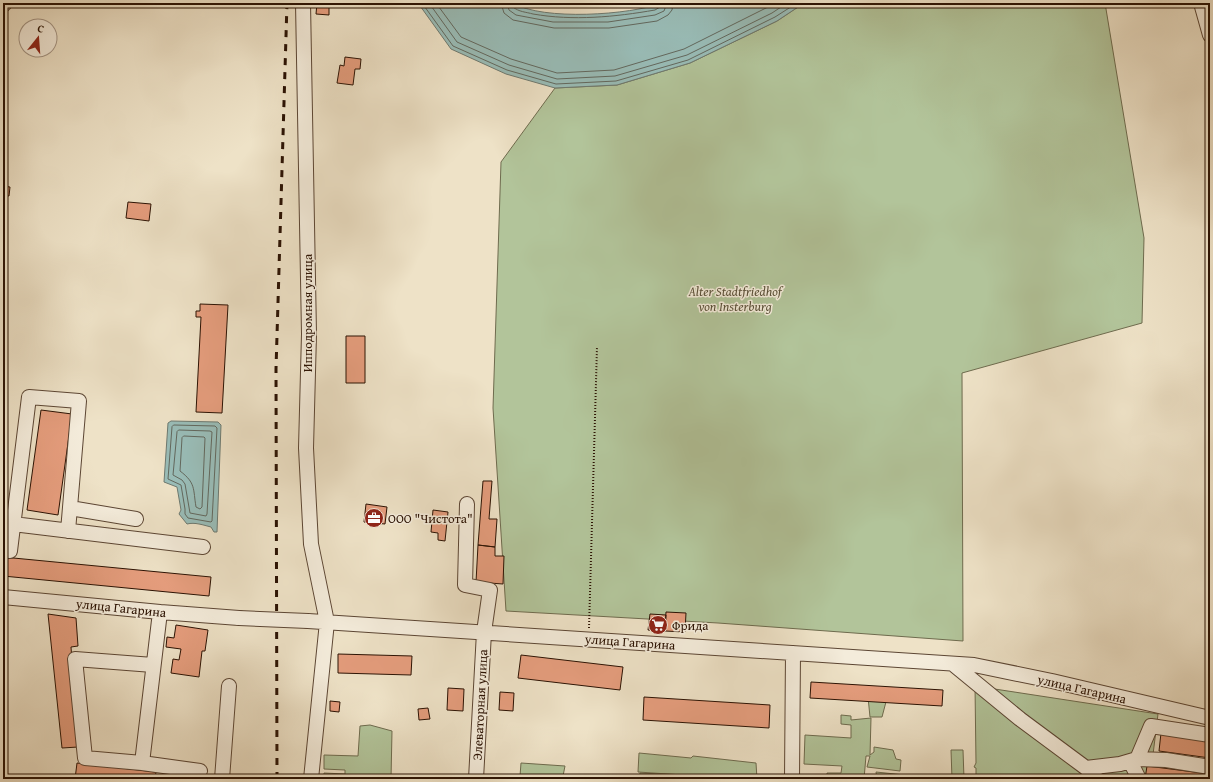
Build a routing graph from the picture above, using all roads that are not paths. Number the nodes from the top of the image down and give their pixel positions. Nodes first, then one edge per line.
1 (6, 3) edge
2 (303, 3) edge
3 (1201, 3) edge
4 (3, 5) edge
5 (1210, 35) edge
6 (467, 504) dead end
7 (70, 508) junction
8 (136, 518) dead end
9 (13, 524) junction
10 (68, 530) junction
11 (203, 547) dead end
12 (3, 550) edge
13 (3, 596) edge
14 (160, 612) junction
15 (327, 622) junction
16 (484, 632) junction
17 (793, 653) junction
18 (953, 664) junction
19 (153, 665) junction
20 (230, 686) dead end
21 (1210, 718) edge
22 (1210, 735) edge
23 (1134, 760) junction
24 (142, 763) junction
25 (1210, 767) edge
26 (1086, 768) junction
27 (200, 771) dead end
28 (222, 779) edge
29 (311, 779) edge
30 (476, 779) edge
31 (792, 779) edge
32 (1097, 779) edge
33 (1139, 779) edge

1 - 4 street
2 - 15 street, Ипподромная улица
3 - 5 street
6 - 16 street, Элеваторная улица
7 - 8 street
7 - 9 street
7 - 10 street
9 - 10 street
9 - 12 street
10 - 11 street
13 - 14 street, улица Гагарина
14 - 15 street, улица Гагарина, bridge
14 - 19 street
15 - 16 street, улица Гагарина
15 - 29 street, Ипподромная улица
16 - 17 street, улица Гагарина
16 - 30 street, Элеваторная улица
17 - 18 street, улица Гагарина
17 - 31 street
18 - 21 street, улица Гагарина
18 - 26 street
19 - 24 street
19 - 24 street
20 - 28 street
22 - 23 street
23 - 25 street
23 - 26 street
23 - 33 street
24 - 27 street
26 - 32 street

